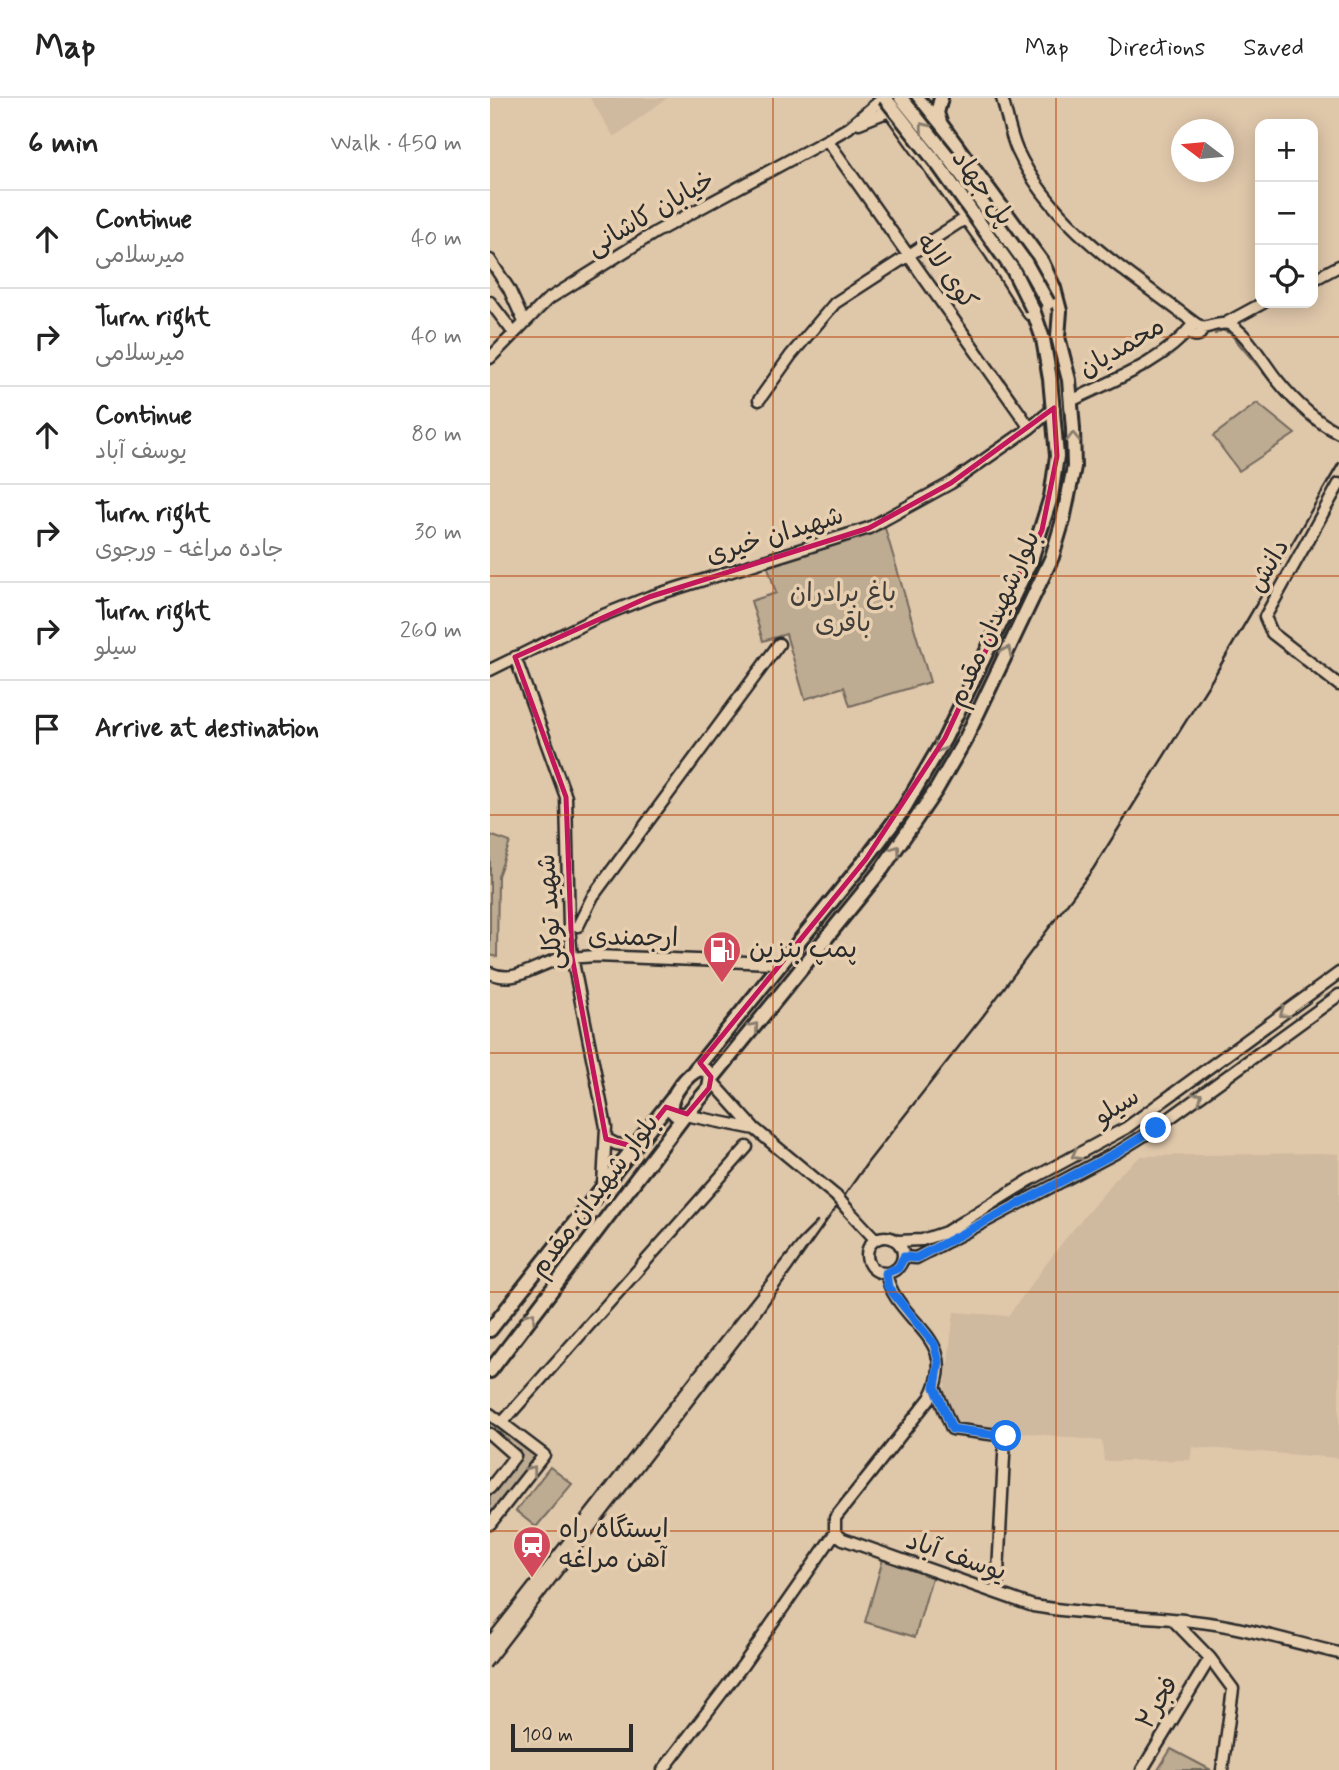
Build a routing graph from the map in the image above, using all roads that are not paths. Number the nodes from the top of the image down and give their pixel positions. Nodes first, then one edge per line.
1 (883, 98) edge
2 (901, 98) edge
3 (914, 98) edge
4 (941, 98) edge
5 (1002, 98) edge
6 (889, 111) junction
7 (940, 122) junction
8 (848, 128) junction
9 (827, 141) junction
10 (965, 157) junction
11 (939, 173) junction
12 (966, 218) junction
13 (909, 257) junction
14 (490, 260) edge
15 (1339, 266) edge
16 (1318, 276) edge
17 (490, 302) edge
18 (1255, 307) edge
19 (524, 322) junction
20 (1226, 323) junction
21 (1196, 329) junction
22 (513, 332) junction
23 (1058, 337) junction
24 (1043, 339) junction
25 (490, 358) edge
26 (759, 400) dead end
27 (1071, 401) junction
28 (1054, 408) junction
29 (1030, 428) junction
30 (1339, 433) edge
31 (1339, 484) edge
32 (779, 644) dead end
33 (515, 657) junction
34 (490, 670) edge
35 (1339, 685) edge
36 (578, 926) dead end
37 (572, 957) junction
38 (778, 967) junction
39 (490, 972) edge
40 (1339, 973) edge
41 (1339, 995) edge
42 (694, 1071) junction
43 (711, 1080) junction
44 (671, 1099) junction
45 (685, 1115) junction
46 (755, 1129) junction
47 (1114, 1135) junction
48 (606, 1139) junction
49 (635, 1147) junction
50 (747, 1147) dead end
51 (1119, 1151) junction
52 (603, 1188) junction
53 (976, 1220) junction
54 (875, 1239) junction
55 (898, 1241) junction
56 (904, 1257) junction
57 (886, 1273) junction
58 (490, 1331) edge
59 (490, 1371) edge
60 (935, 1387) junction
61 (490, 1414) edge
62 (502, 1423) junction
63 (490, 1434) edge
64 (490, 1488) edge
65 (490, 1524) edge
66 (835, 1533) junction
67 (997, 1594) junction
68 (1173, 1620) junction
69 (1339, 1653) edge
70 (1210, 1658) junction
71 (663, 1770) edge
72 (1142, 1770) edge
73 (1222, 1770) edge

1 - 6 main road
1 - 8 street, خیابان کاشانی
1 - 11 main road, پل جهاد, bridge
23 -> 2 main road, پل جهاد, bridge
3 - 6 main road
3 - 7 main road, بلوارشهیدان مقدم
4 - 7 main road
5 - 21 street
6 - 8 street, خیابان کاشانی
6 - 11 street
7 - 10 main road, بلوارشهیدان مقدم
8 - 9 street, خیابان کاشانی
9 - 13 street, کوی لاله
9 - 19 street, خیابان کاشانی
10 - 11 main road
10 - 23 main road, بلوارشهیدان مقدم
11 - 12 street
11 - 24 main road, پل جهاد, bridge
12 - 13 street
12 - 24 street
13 - 26 street
13 - 29 street, کوی لاله
14 - 19 street
15 - 16 street
17 - 22 street
18 - 20 street
19 - 22 street, خیابان کاشانی
20 - 21 street, محمدیان
20 - 30 street
21 - 27 street, محمدیان
22 - 25 street, خیابان کاشانی
23 - 27 main road, بلوارشهیدان مقدم
24 - 28 main road, بلوارشهیدان مقدم
43 -> 27 main road, بلوارشهیدان مقدم
28 - 29 street, شهیدان خیری
28 -> 38 main road, بلوارشهیدان مقدم
29 - 33 street, شهیدان خیری
31 - 35 street, دانش
32 - 36 street
33 - 34 street, شهیدان خیری
33 - 37 street, شهید توکلی
37 - 38 street, ارجمندی
37 - 39 street, ارجمندی
37 - 48 street, شهید توکلی
38 - 42 main road, بلوارشهیدان مقدم
40 -> 47 street, سیلو
51 -> 41 street, سیلو
42 - 43 main road
42 - 44 main road, بلوار شهیدان مقدم
43 - 45 main road, بلوارشهیدان مقدم
43 - 46 street
44 - 45 main road
44 - 49 main road, بلوار شهیدان مقدم
45 - 46 street
59 -> 45 main road, بلوار شهیدان مقدم
46 - 54 street, bridge
47 - 51 street
47 -> 53 street, سیلو
48 - 49 street
48 - 52 street, شهید توکلی
49 - 52 main road, بلوار شهیدان مقدم
50 - 62 street
51 - 53 street, سیلو
52 - 58 main road, بلوار شهیدان مقدم
53 - 55 street, سیلو
53 - 56 street, سیلو
54 - 55 street
54 - 57 street
55 - 56 street
56 - 57 street
57 - 60 street
60 - 66 street
60 - 67 street
61 - 62 street
65 -> 62 street
63 - 64 street
66 - 67 street, یوسف آباد
66 - 71 street
67 - 68 street, یوسف آباد
68 - 69 street, یوسف آباد
68 - 70 street
70 - 72 street, فجر۲
70 - 73 street

